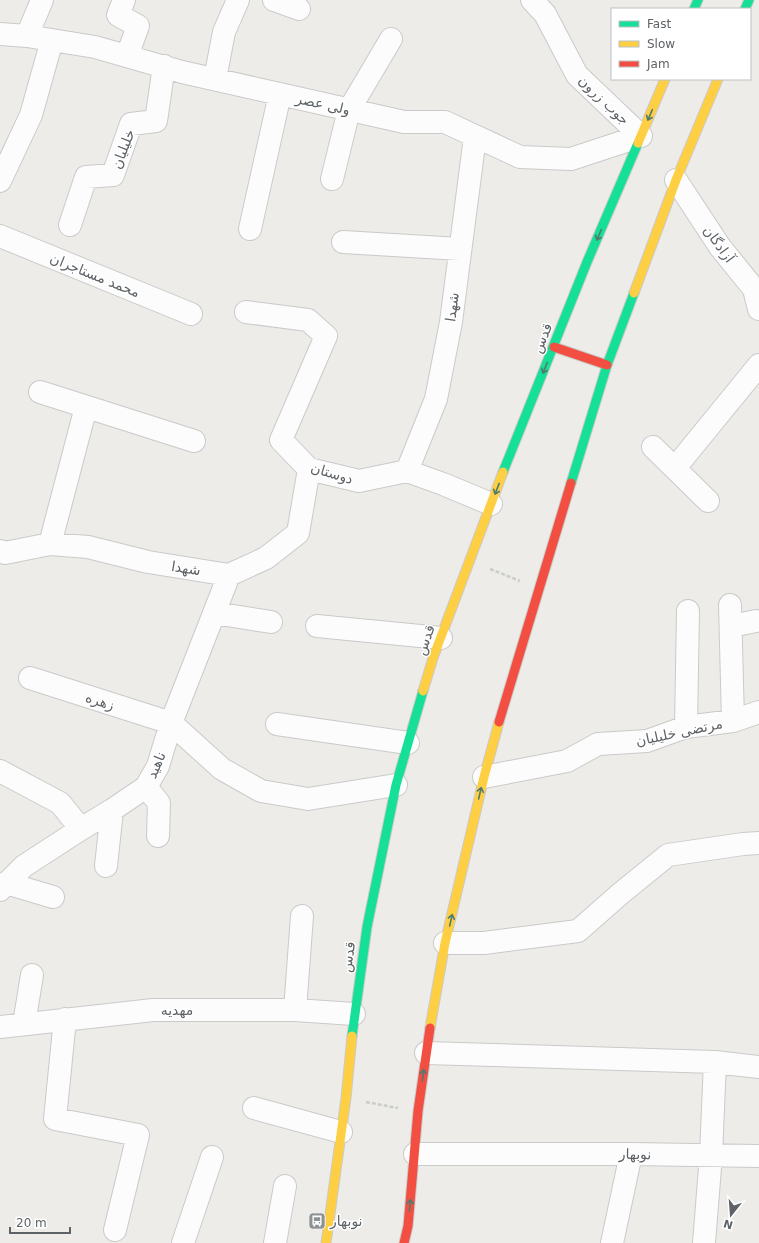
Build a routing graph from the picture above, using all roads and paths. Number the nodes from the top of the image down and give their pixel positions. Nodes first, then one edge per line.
1 (42, 0) edge
2 (124, 0) edge
3 (238, 0) edge
4 (274, 0) edge
5 (532, 0) edge
6 (299, 9) dead end
7 (0, 34) edge
8 (27, 36) junction
9 (391, 39) dead end
10 (52, 40) junction
11 (127, 56) junction
12 (164, 66) junction
13 (215, 79) junction
14 (665, 80) edge
15 (718, 80) edge
16 (280, 94) junction
17 (349, 110) junction
18 (641, 136) junction
19 (475, 137) junction
20 (332, 179) dead end
21 (0, 180) edge
22 (676, 180) junction
23 (70, 225) dead end
24 (250, 229) dead end
25 (0, 236) edge
26 (343, 242) dead end
27 (460, 249) junction
28 (759, 309) edge
29 (246, 312) dead end
30 (191, 314) dead end
31 (554, 347) junction
32 (607, 365) junction
33 (759, 365) edge
34 (40, 392) dead end
35 (86, 407) junction
36 (194, 441) dead end
37 (653, 447) dead end
38 (675, 468) junction
39 (309, 469) junction
40 (407, 471) junction
41 (708, 501) dead end
42 (491, 504) junction
43 (50, 544) junction
44 (2, 556) edge
45 (470, 561) junction
46 (229, 575) junction
47 (539, 588) junction
48 (688, 611) dead end
49 (214, 613) junction
50 (270, 622) dead end
51 (756, 622) dead end
52 (317, 626) dead end
53 (440, 638) junction
54 (30, 678) dead end
55 (759, 712) edge
56 (733, 721) junction
57 (171, 723) junction
58 (276, 724) dead end
59 (686, 728) junction
60 (408, 743) junction
61 (0, 771) edge
62 (484, 777) junction
63 (396, 785) junction
64 (146, 787) junction
65 (112, 810) junction
66 (81, 829) junction
67 (158, 836) dead end
68 (759, 843) edge
69 (106, 866) dead end
70 (3, 886) edge
71 (53, 897) dead end
72 (302, 916) dead end
73 (445, 943) junction
74 (32, 975) dead end
75 (296, 1010) junction
76 (354, 1014) junction
77 (65, 1019) junction
78 (24, 1024) junction
79 (0, 1027) edge
80 (426, 1053) junction
81 (715, 1062) junction
82 (759, 1067) edge
83 (346, 1098) junction
84 (254, 1108) dead end
85 (418, 1111) junction
86 (342, 1132) junction
87 (415, 1154) junction
88 (631, 1154) junction
89 (711, 1155) junction
90 (759, 1156) edge
91 (212, 1157) dead end
92 (285, 1186) dead end
93 (115, 1230) dead end
94 (183, 1243) edge
95 (276, 1243) edge
96 (326, 1243) edge
97 (404, 1243) edge
98 (612, 1243) edge
99 (704, 1243) edge

1 - 8 street
2 - 11 street
3 - 13 street
4 - 6 street
5 - 18 street, جوب زرون
7 - 8 street, ولی عصر
8 - 10 street, ولی عصر
9 - 17 street
10 - 11 street, ولی عصر
10 - 21 street
11 - 12 street, ولی عصر
12 - 13 street, ولی عصر
12 - 23 street, خلیلیان
13 - 16 street, ولی عصر
14 -> 18 main road, قدس
15 - 22 main road
16 - 17 street, ولی عصر
16 - 24 street
17 - 19 street, ولی عصر
17 - 20 street
18 - 19 street, ولی عصر
18 -> 31 main road, قدس
19 - 27 street, شهدا
22 - 28 street, آزادگان
22 - 32 main road
25 - 30 street, محمد مستاجران
26 - 27 street
27 - 40 street, شهدا
29 - 39 street, دوستان
31 - 32 main road
31 -> 42 main road, قدس
32 - 47 main road
33 - 38 street
34 - 35 street
35 - 36 street
35 - 43 street
37 - 38 street
38 - 41 street
39 - 40 street, دوستان
39 - 46 street
40 - 42 street
42 - 45 main road, قدس
43 - 44 street, شهدا
43 - 46 street, شهدا
45 - 47 path
45 - 53 main road, قدس
46 - 49 street, ناهید
47 - 62 main road
48 - 59 street
49 - 50 street
49 - 57 street, ناهید
51 - 56 street
52 - 53 street
53 - 60 main road, قدس
54 - 57 street, زهره
55 - 56 street, مرتضی خلیلیان
56 - 59 street, مرتضی خلیلیان
57 - 63 street
57 - 64 street, ناهید
58 - 60 street
59 - 62 street, مرتضی خلیلیان
60 - 63 main road, قدس
61 - 66 street
73 -> 62 main road
63 - 76 main road, قدس
64 - 65 street, ناهید
64 - 67 street
65 - 66 street, ناهید
65 - 69 street
66 - 70 street, ناهید
68 - 73 street
70 - 71 street
72 - 75 street
73 - 80 main road
74 - 78 street
75 - 76 street, مهدیه
75 - 77 street, مهدیه
76 - 83 main road, قدس
77 - 78 street, مهدیه
77 - 93 street
78 - 79 street, مهدیه
80 - 81 street
85 -> 80 main road
81 - 82 street
81 - 89 street
83 - 85 path
83 - 86 main road, قدس
84 - 86 street
85 - 87 main road
86 - 96 main road, قدس
87 - 88 street, نوبهار
97 -> 87 main road
88 - 89 street, نوبهار
88 - 98 street
89 - 90 street, نوبهار
89 - 99 street
91 - 94 street
92 - 95 street

